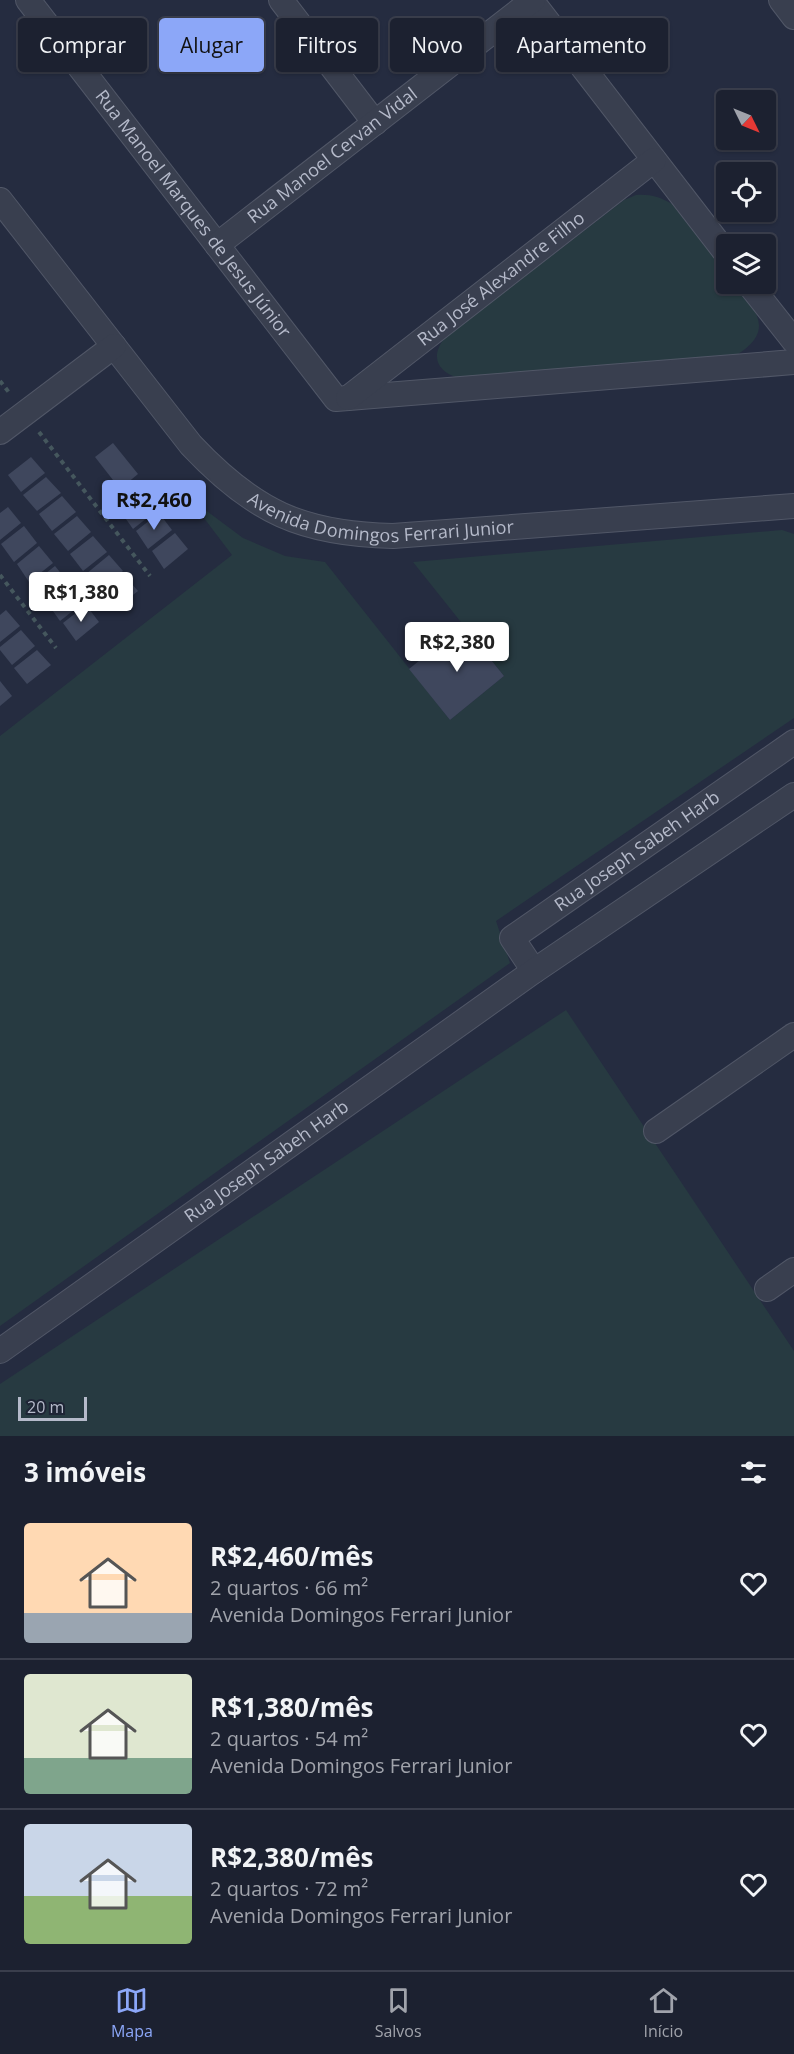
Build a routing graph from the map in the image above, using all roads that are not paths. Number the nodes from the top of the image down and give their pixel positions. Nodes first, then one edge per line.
1 (27, 0) edge
2 (281, 0) edge
3 (532, 0) edge
4 (781, 0) edge
5 (794, 17) edge
6 (375, 123) junction
7 (654, 160) junction
8 (0, 200) edge
9 (716, 240) edge
10 (217, 245) junction
11 (757, 294) edge
12 (794, 341) edge
13 (114, 346) junction
14 (794, 363) edge
15 (342, 398) junction
16 (0, 432) edge
17 (794, 506) edge
18 (794, 742) edge
19 (794, 795) edge
20 (534, 971) junction
21 (794, 1035) edge
22 (656, 1131) dead end
23 (794, 1270) edge
24 (767, 1289) dead end
25 (0, 1351) edge

1 - 10 street, Rua Manoel Marques de Jesus Júnior
2 - 6 street
3 - 6 street, Rua Manoel Cervan Vidal
3 - 7 street
4 - 5 street
6 - 10 street, Rua Manoel Cervan Vidal
7 - 9 street
7 - 15 street, Rua José Alexandre Filho
8 - 13 street, Avenida Domingos Ferrari Junior
10 - 15 street, Rua Manoel Marques de Jesus Júnior
11 - 12 street
13 - 16 street
13 - 17 street, Avenida Domingos Ferrari Junior
14 - 15 street
18 - 20 street, Rua Joseph Sabeh Harb
19 - 20 street, Rua Joseph Sabeh Harb
20 - 25 street, Rua Joseph Sabeh Harb
21 - 22 street
23 - 24 street

